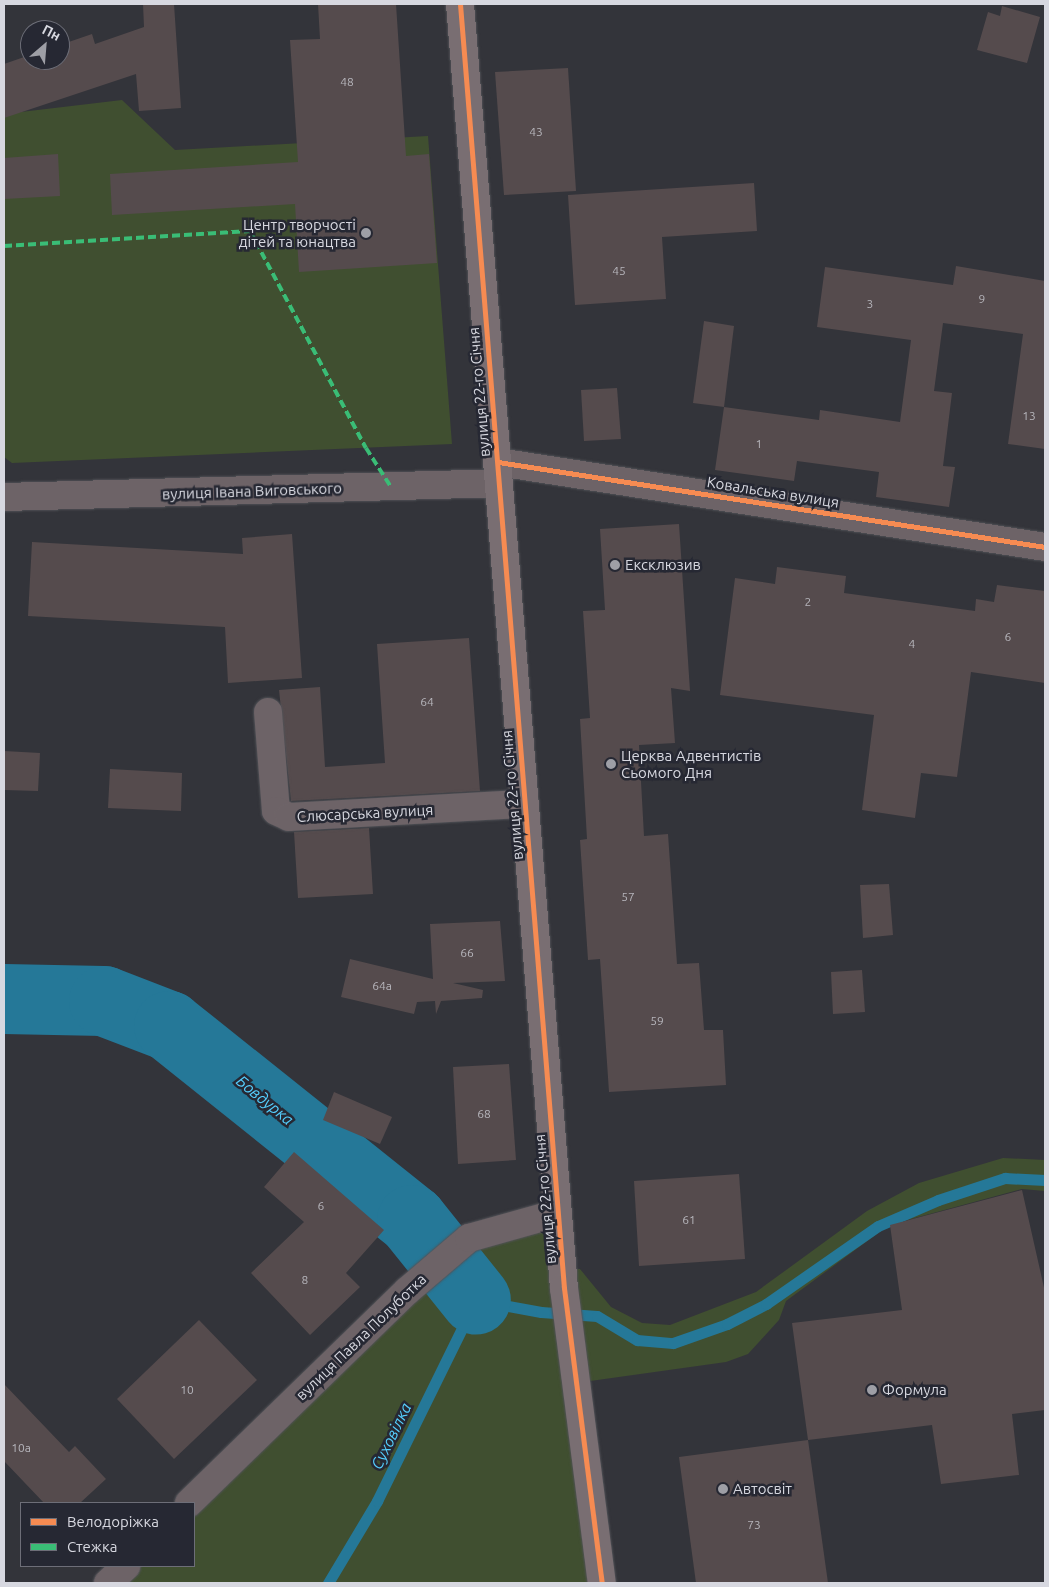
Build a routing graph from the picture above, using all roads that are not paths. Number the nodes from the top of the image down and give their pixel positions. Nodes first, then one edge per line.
1 (460, 4) edge
2 (499, 473) junction
3 (4, 497) edge
4 (1045, 547) edge
5 (268, 712) dead end
6 (525, 804) junction
7 (558, 1213) junction
8 (190, 1502) edge
9 (125, 1567) edge
10 (108, 1583) edge
11 (602, 1583) edge

1 - 2 main road, вулиця 22-го Січня
2 - 3 street, вулиця Івана Виговського
2 - 4 street, Ковальська вулиця
2 - 6 main road, вулиця 22-го Січня
5 - 6 street, Слюсарська вулиця
6 - 7 main road, вулиця 22-го Січня
7 - 8 street, вулиця Павла Полуботка
7 - 11 main road, вулиця 22-го Січня
9 - 10 street

